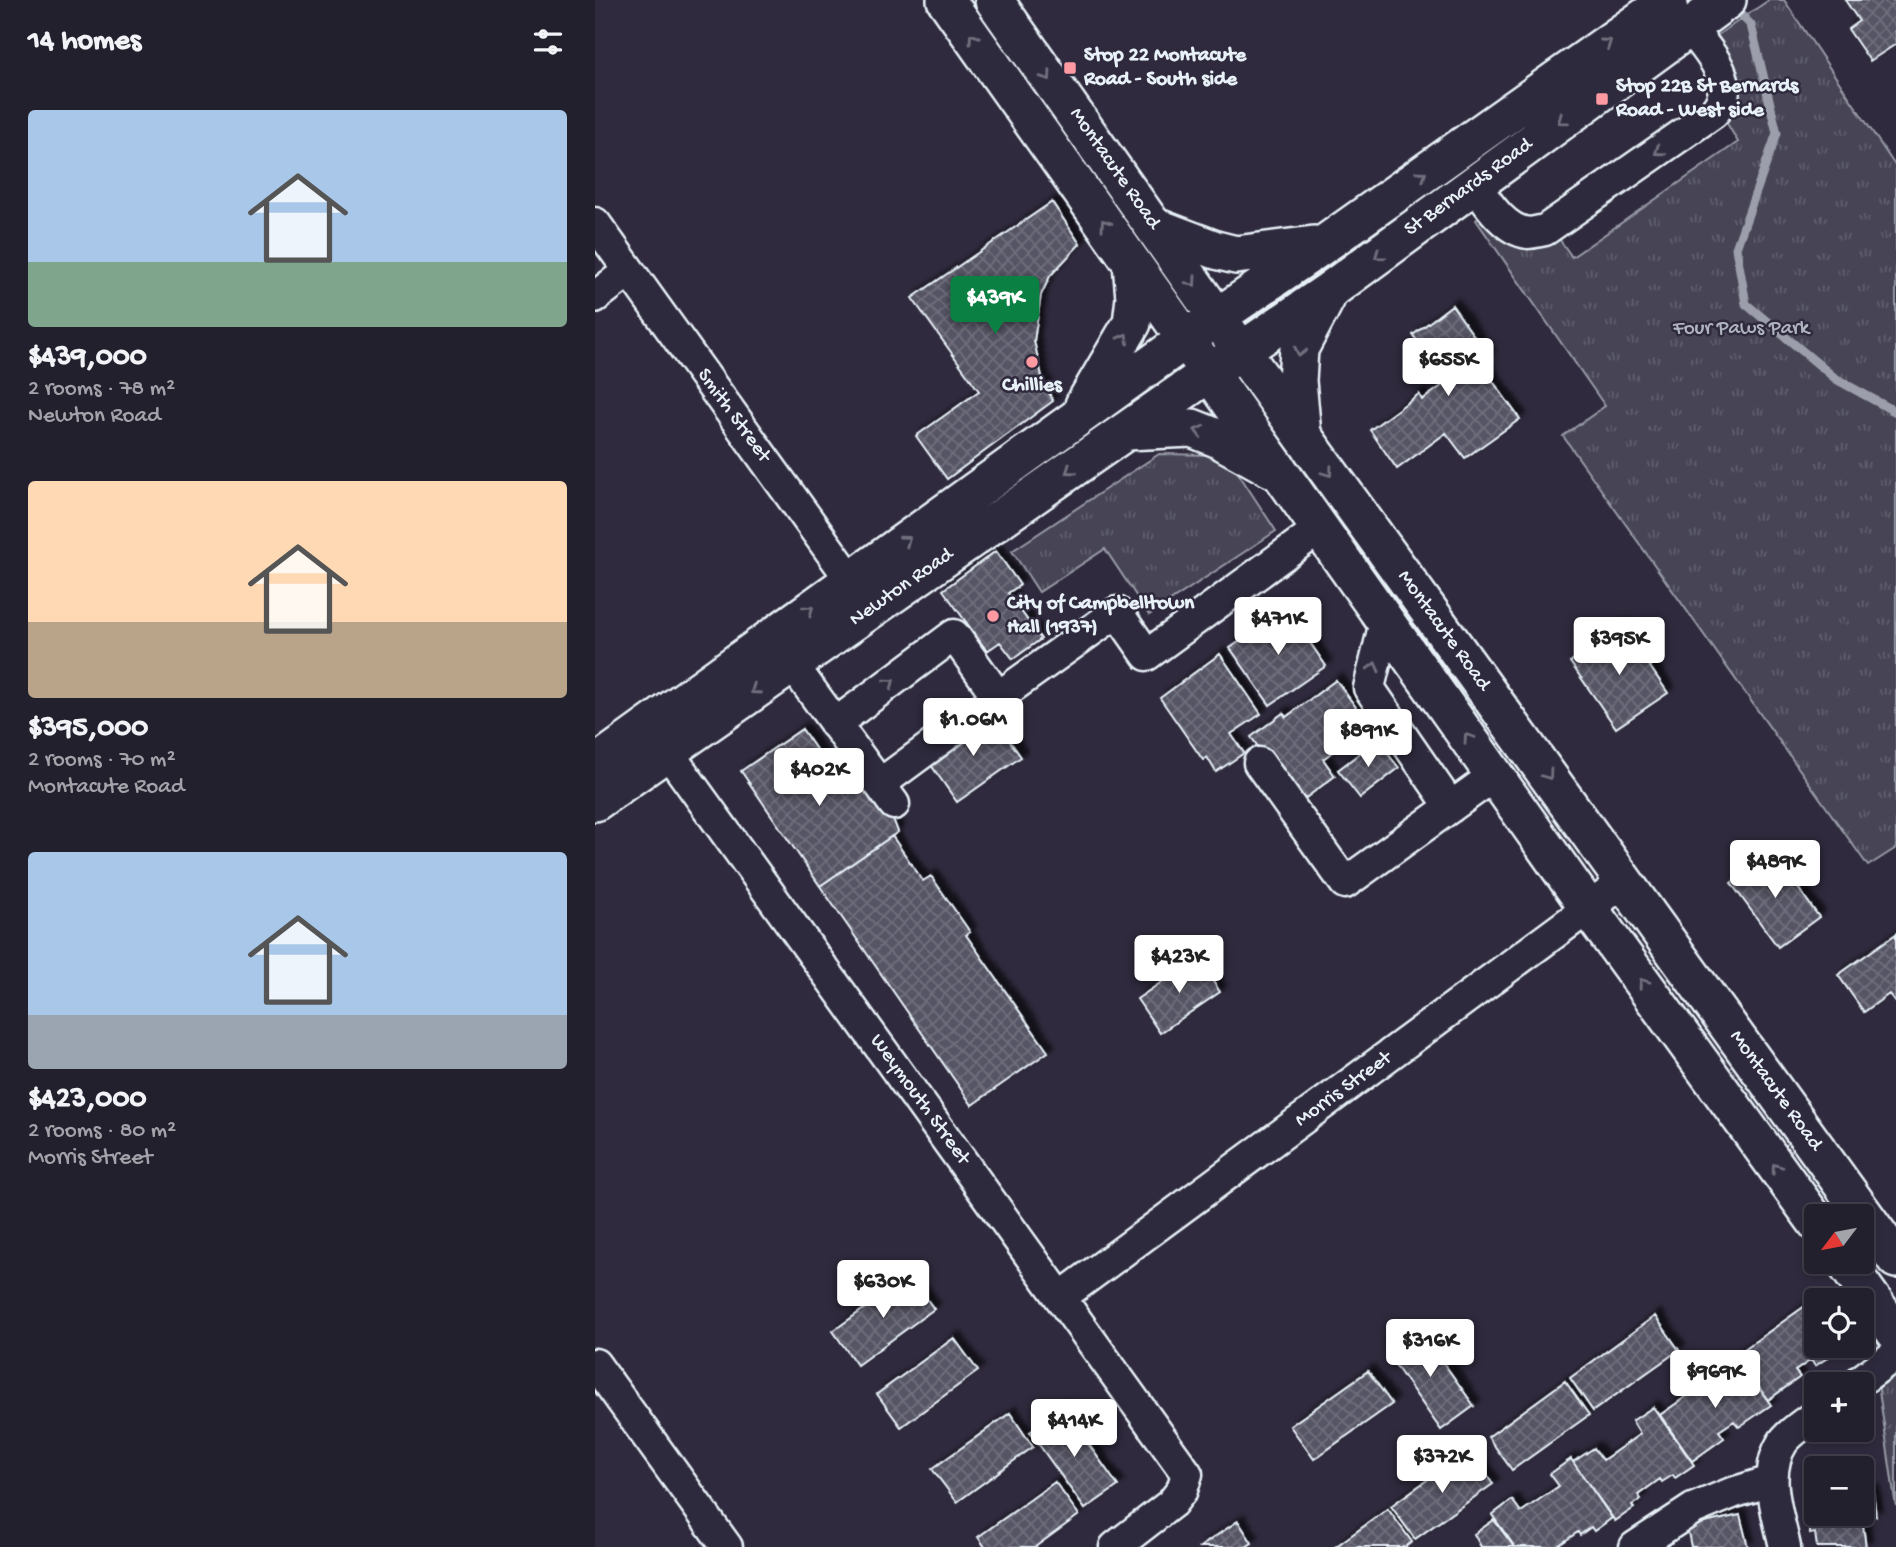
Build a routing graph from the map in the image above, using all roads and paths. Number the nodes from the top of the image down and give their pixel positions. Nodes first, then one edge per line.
1 (946, 0) edge
2 (993, 0) edge
3 (1700, 9) edge
4 (1475, 184) junction
5 (595, 223) edge
6 (1153, 226) junction
7 (1326, 243) junction
8 (1132, 263) junction
9 (629, 271) junction
10 (1329, 291) junction
11 (595, 297) edge
12 (1217, 317) junction
13 (1186, 340) junction
14 (1242, 352) junction
15 (1209, 373) junction
16 (1076, 418) junction
17 (1126, 431) junction
18 (1302, 435) junction
19 (1281, 474) junction
20 (1319, 529) junction
21 (850, 580) junction
22 (872, 609) junction
23 (1385, 622) junction
24 (792, 664) junction
25 (998, 697) junction
26 (835, 724) junction
27 (659, 739) junction
28 (1259, 763) dead end
29 (595, 765) edge
30 (1495, 775) junction
31 (595, 802) edge
32 (1451, 807) junction
33 (1625, 881) junction
34 (1589, 909) junction
35 (1804, 1205) edge
36 (1896, 1259) edge
37 (1854, 1274) edge
38 (1061, 1297) junction
39 (1896, 1333) edge
40 (1896, 1354) edge
41 (595, 1364) edge
42 (1872, 1372) edge
43 (1804, 1424) edge
44 (1771, 1480) junction
45 (1126, 1544) edge
46 (727, 1547) edge
47 (1635, 1547) edge
48 (1785, 1547) edge

8 -> 1 main road, Montacute Road
2 -> 6 main road, Montacute Road
3 -> 4 main road, St Bernards Road
3 -> 4 street
7 -> 3 main road, St Bernards Road
4 -> 10 main road, St Bernards Road
5 - 9 street, Smith Street
6 - 7 main road
6 -> 12 main road, Montacute Road
7 - 12 main road, St Bernards Road
8 - 13 main road, Montacute Road
16 -> 8 main road
9 - 11 street
9 - 21 street, Smith Street
10 - 14 main road, St Bernards Road
10 -> 18 main road
12 - 13 main road, St Bernards Road
12 - 14 main road, Montacute Road
13 - 15 main road, Montacute Road
13 - 16 main road, Newton Road
14 - 15 main road, St Bernards Road
14 - 18 main road, Montacute Road
15 - 17 main road, Newton Road
15 - 19 main road, Montacute Road
21 -> 16 main road, Newton Road
19 -> 17 main road
17 -> 22 main road, Newton Road
18 -> 33 main road, Montacute Road
19 - 20 main road, Montacute Road
20 - 23 main road, Montacute Road
20 - 25 street
21 - 22 street, Smith Street
27 -> 21 main road, Newton Road
22 - 24 main road, Newton Road
30 -> 23 main road, Montacute Road
32 -> 23 street
24 - 26 street
24 -> 27 main road, Newton Road
26 -> 25 street
25 - 26 street
27 - 29 main road, Newton Road
27 - 31 main road, Newton Road
27 - 38 street, Weymouth Street
28 - 32 street
30 - 32 street
30 - 34 main road, Montacute Road
33 - 34 street, Morris Street
33 - 36 main road, Montacute Road
35 -> 34 main road, Montacute Road
34 - 38 street, Morris Street
37 - 39 main road
38 - 45 street, Weymouth Street
40 - 42 street
41 - 46 street
43 - 44 street
44 - 47 street
44 - 48 street

